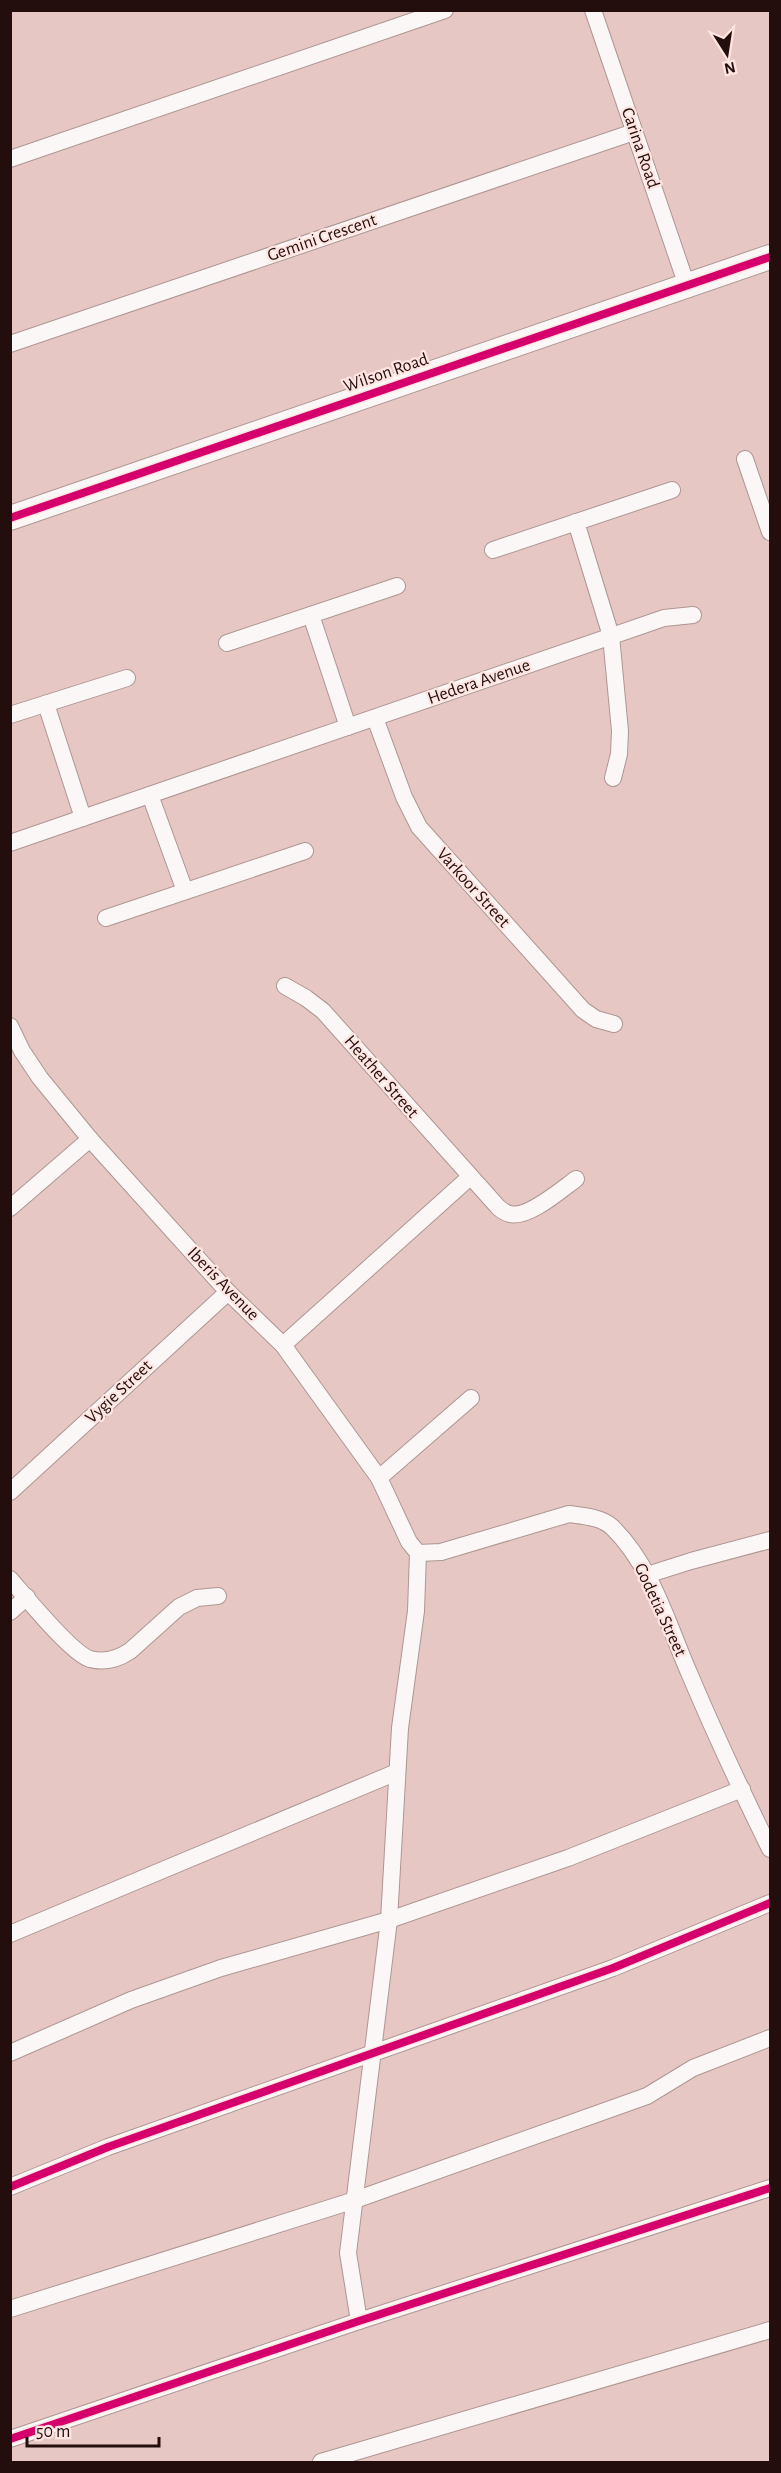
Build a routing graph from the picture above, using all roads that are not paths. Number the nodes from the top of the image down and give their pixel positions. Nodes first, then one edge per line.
1 (445, 10) edge
2 (593, 10) edge
3 (634, 132) junction
4 (10, 159) edge
5 (771, 257) edge
6 (687, 286) junction
7 (10, 344) edge
8 (745, 459) dead end
9 (672, 490) dead end
10 (766, 503) edge
11 (10, 518) edge
12 (576, 522) junction
13 (771, 532) edge
14 (493, 550) dead end
15 (397, 586) dead end
16 (311, 615) junction
17 (693, 615) dead end
18 (611, 636) junction
19 (227, 643) dead end
20 (127, 678) dead end
21 (46, 704) junction
22 (10, 715) edge
23 (375, 718) junction
24 (348, 727) junction
25 (613, 778) dead end
26 (150, 795) junction
27 (83, 818) junction
28 (10, 843) edge
29 (305, 851) dead end
30 (185, 891) junction
31 (106, 918) dead end
32 (285, 986) dead end
33 (614, 1024) dead end
34 (10, 1026) edge
35 (90, 1138) junction
36 (470, 1177) junction
37 (576, 1179) dead end
38 (10, 1208) edge
39 (228, 1292) junction
40 (283, 1345) junction
41 (471, 1398) dead end
42 (379, 1478) junction
43 (10, 1492) edge
44 (771, 1540) edge
45 (418, 1553) junction
46 (647, 1575) junction
47 (10, 1579) edge
48 (218, 1596) dead end
49 (27, 1597) junction
50 (10, 1612) edge
51 (397, 1772) junction
52 (742, 1789) junction
53 (771, 1849) edge
54 (771, 1903) edge
55 (389, 1920) junction
56 (13, 1929) edge
57 (771, 2038) edge
58 (10, 2053) edge
59 (371, 2053) junction
60 (10, 2187) edge
61 (771, 2188) edge
62 (355, 2200) junction
63 (10, 2310) edge
64 (359, 2321) junction
65 (771, 2330) edge
66 (10, 2439) edge
67 (321, 2462) edge

1 - 4 street
2 - 3 street, Carina Road
3 - 6 street, Carina Road
3 - 7 street, Gemini Crescent
5 - 6 street, Wilson Road
6 - 11 street, Wilson Road
8 - 10 street
9 - 12 street
10 - 13 street
12 - 14 street
12 - 18 street
15 - 16 street
16 - 19 street
16 - 24 street
17 - 18 street, Hedera Avenue
18 - 23 street, Hedera Avenue
18 - 25 street
20 - 21 street
21 - 22 street
21 - 27 street
23 - 24 street, Hedera Avenue
23 - 33 street, Varkoor Street
24 - 26 street, Hedera Avenue
26 - 27 street, Hedera Avenue
26 - 30 street
27 - 28 street, Hedera Avenue
29 - 30 street
30 - 31 street
32 - 36 street, Heather Street
34 - 35 street, Iberis Avenue
35 - 38 street
35 - 39 street, Iberis Avenue
36 - 37 street, Heather Street
36 - 40 street
39 - 40 street, Iberis Avenue
39 - 43 street, Vygie Street
40 - 42 street, Iberis Avenue
41 - 42 street
42 - 45 street, Iberis Avenue
44 - 46 street
45 - 46 street, Godetia Street
45 - 51 street
46 - 52 street, Godetia Street
47 - 49 street
48 - 49 street
49 - 50 street
51 - 55 street
51 - 56 street
52 - 53 street, Godetia Street
52 - 55 street
54 - 59 street
55 - 58 street
55 - 59 street
57 - 62 street
59 - 60 street
59 - 62 street
61 - 64 street
62 - 63 street
62 - 64 street
64 - 66 street
65 - 67 street

